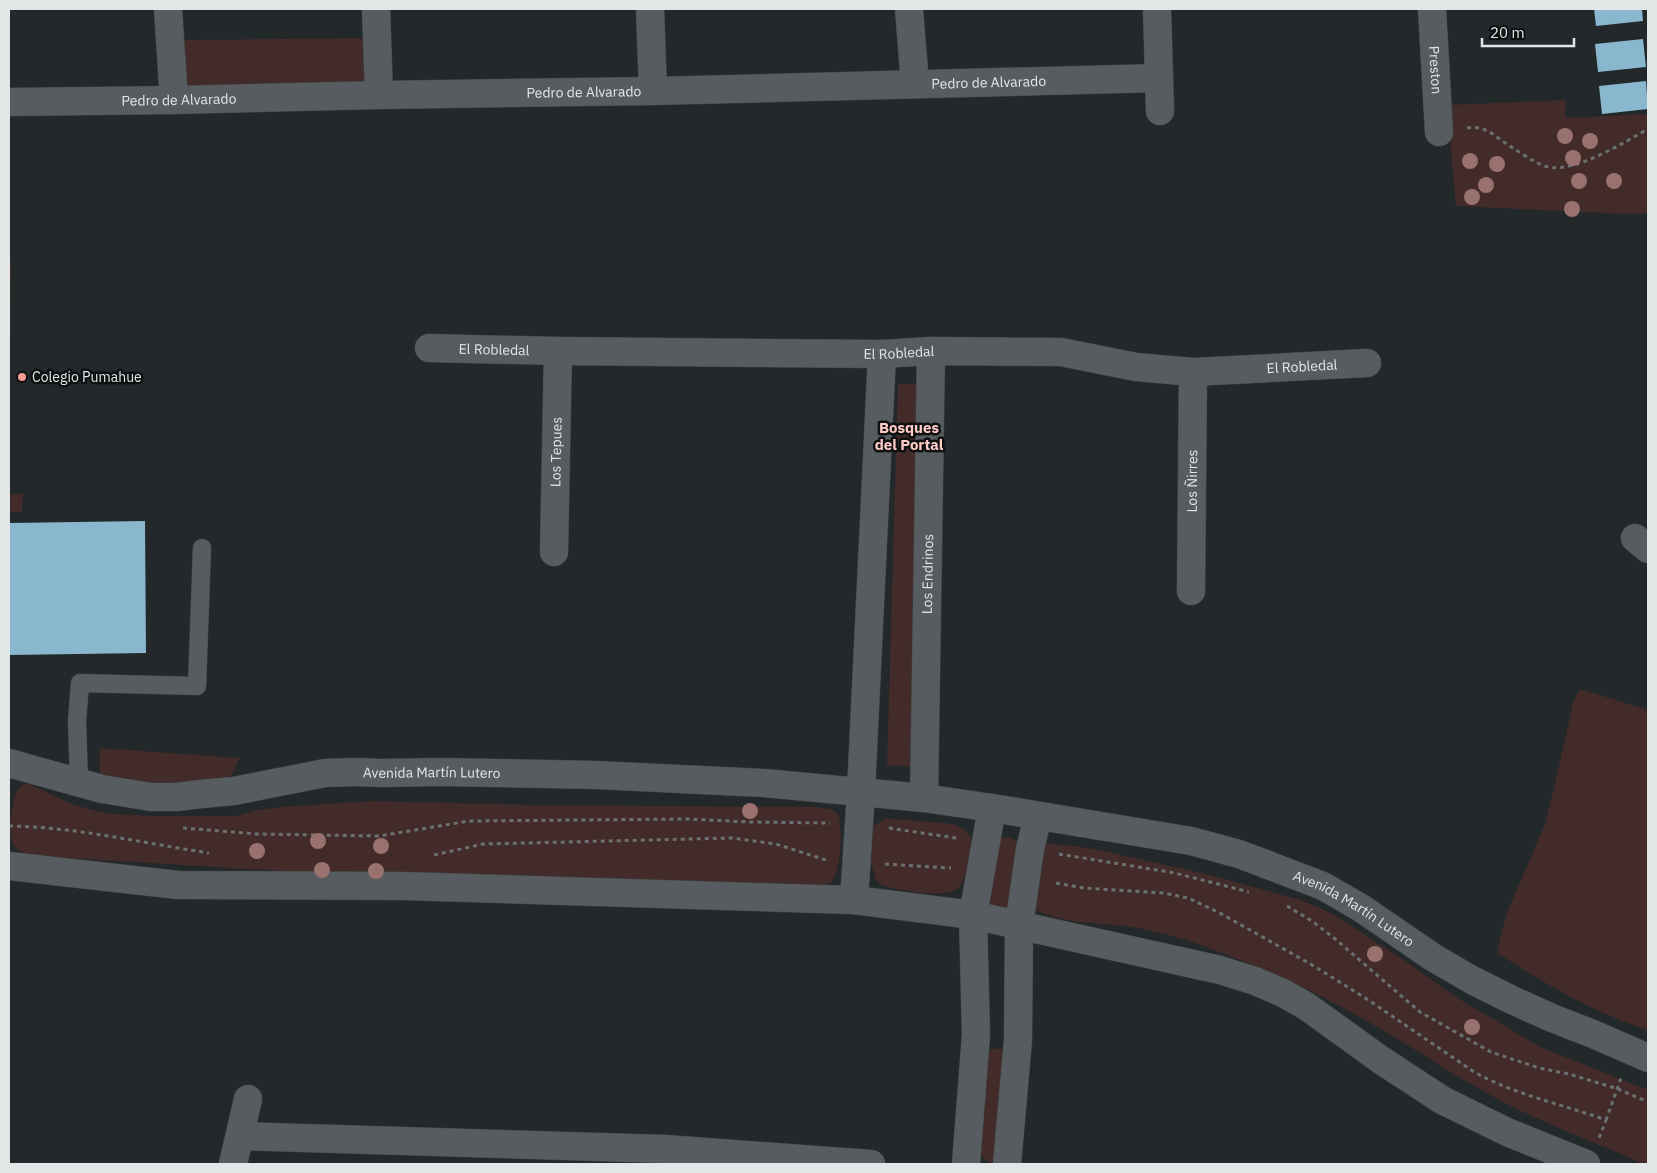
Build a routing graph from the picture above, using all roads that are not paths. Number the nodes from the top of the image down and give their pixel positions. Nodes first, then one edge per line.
1 (168, 9) edge
2 (376, 9) edge
3 (650, 9) edge
4 (909, 9) edge
5 (1157, 9) edge
6 (1432, 9) edge
7 (1159, 78) junction
8 (915, 84) junction
9 (653, 91) junction
10 (379, 95) junction
11 (174, 100) junction
12 (9, 102) edge
13 (1160, 111) dead end
14 (1439, 132) road end
15 (429, 348) dead end
16 (558, 351) junction
17 (931, 351) junction
18 (882, 354) junction
19 (1367, 363) dead end
20 (1193, 372) junction
21 (202, 548) dead end
22 (554, 552) dead end
23 (1191, 591) dead end
24 (9, 763) edge
25 (79, 782) junction
26 (861, 792) junction
27 (924, 798) junction
28 (992, 808) junction
29 (1038, 816) junction
30 (9, 866) edge
31 (854, 900) junction
32 (973, 915) junction
33 (1019, 925) junction
34 (976, 1035) junction
35 (1018, 1040) junction
36 (1639, 1054) edge
37 (248, 1099) dead end
38 (240, 1136) junction
39 (233, 1164) edge
40 (871, 1164) edge
41 (966, 1164) edge
42 (1007, 1164) edge
43 (1586, 1164) edge

1 - 11 street
2 - 10 street
3 - 9 street
4 - 8 street
5 - 7 street
6 - 14 street, Preston
7 - 8 street, Pedro de Alvarado
7 - 13 street
8 - 9 street, Pedro de Alvarado
9 - 10 street, Pedro de Alvarado
10 - 11 street, Pedro de Alvarado
11 - 12 street, Pedro de Alvarado
15 - 16 street, El Robledal
16 - 18 street, El Robledal
16 - 22 street, Los Tepues
17 - 18 street, El Robledal
17 - 20 street, El Robledal
17 - 27 street, Los Endrinos
18 - 26 street
19 - 20 street, El Robledal
20 - 23 street, Los Ñirres
21 - 25 lane
24 - 25 street, Avenida Martín Lutero
25 - 26 street, Avenida Martín Lutero
26 - 27 street, Avenida Martín Lutero
26 - 31 street
27 - 28 street, Avenida Martín Lutero
28 - 29 street, Avenida Martín Lutero
28 - 32 street
29 - 33 street
29 - 36 street, Avenida Martín Lutero
30 - 31 street
31 - 32 street
32 - 33 street
32 - 34 street
33 - 35 street
33 - 43 street
34 - 35 street
34 - 41 street
35 - 42 street
37 - 38 street
38 - 39 street
38 - 40 street

